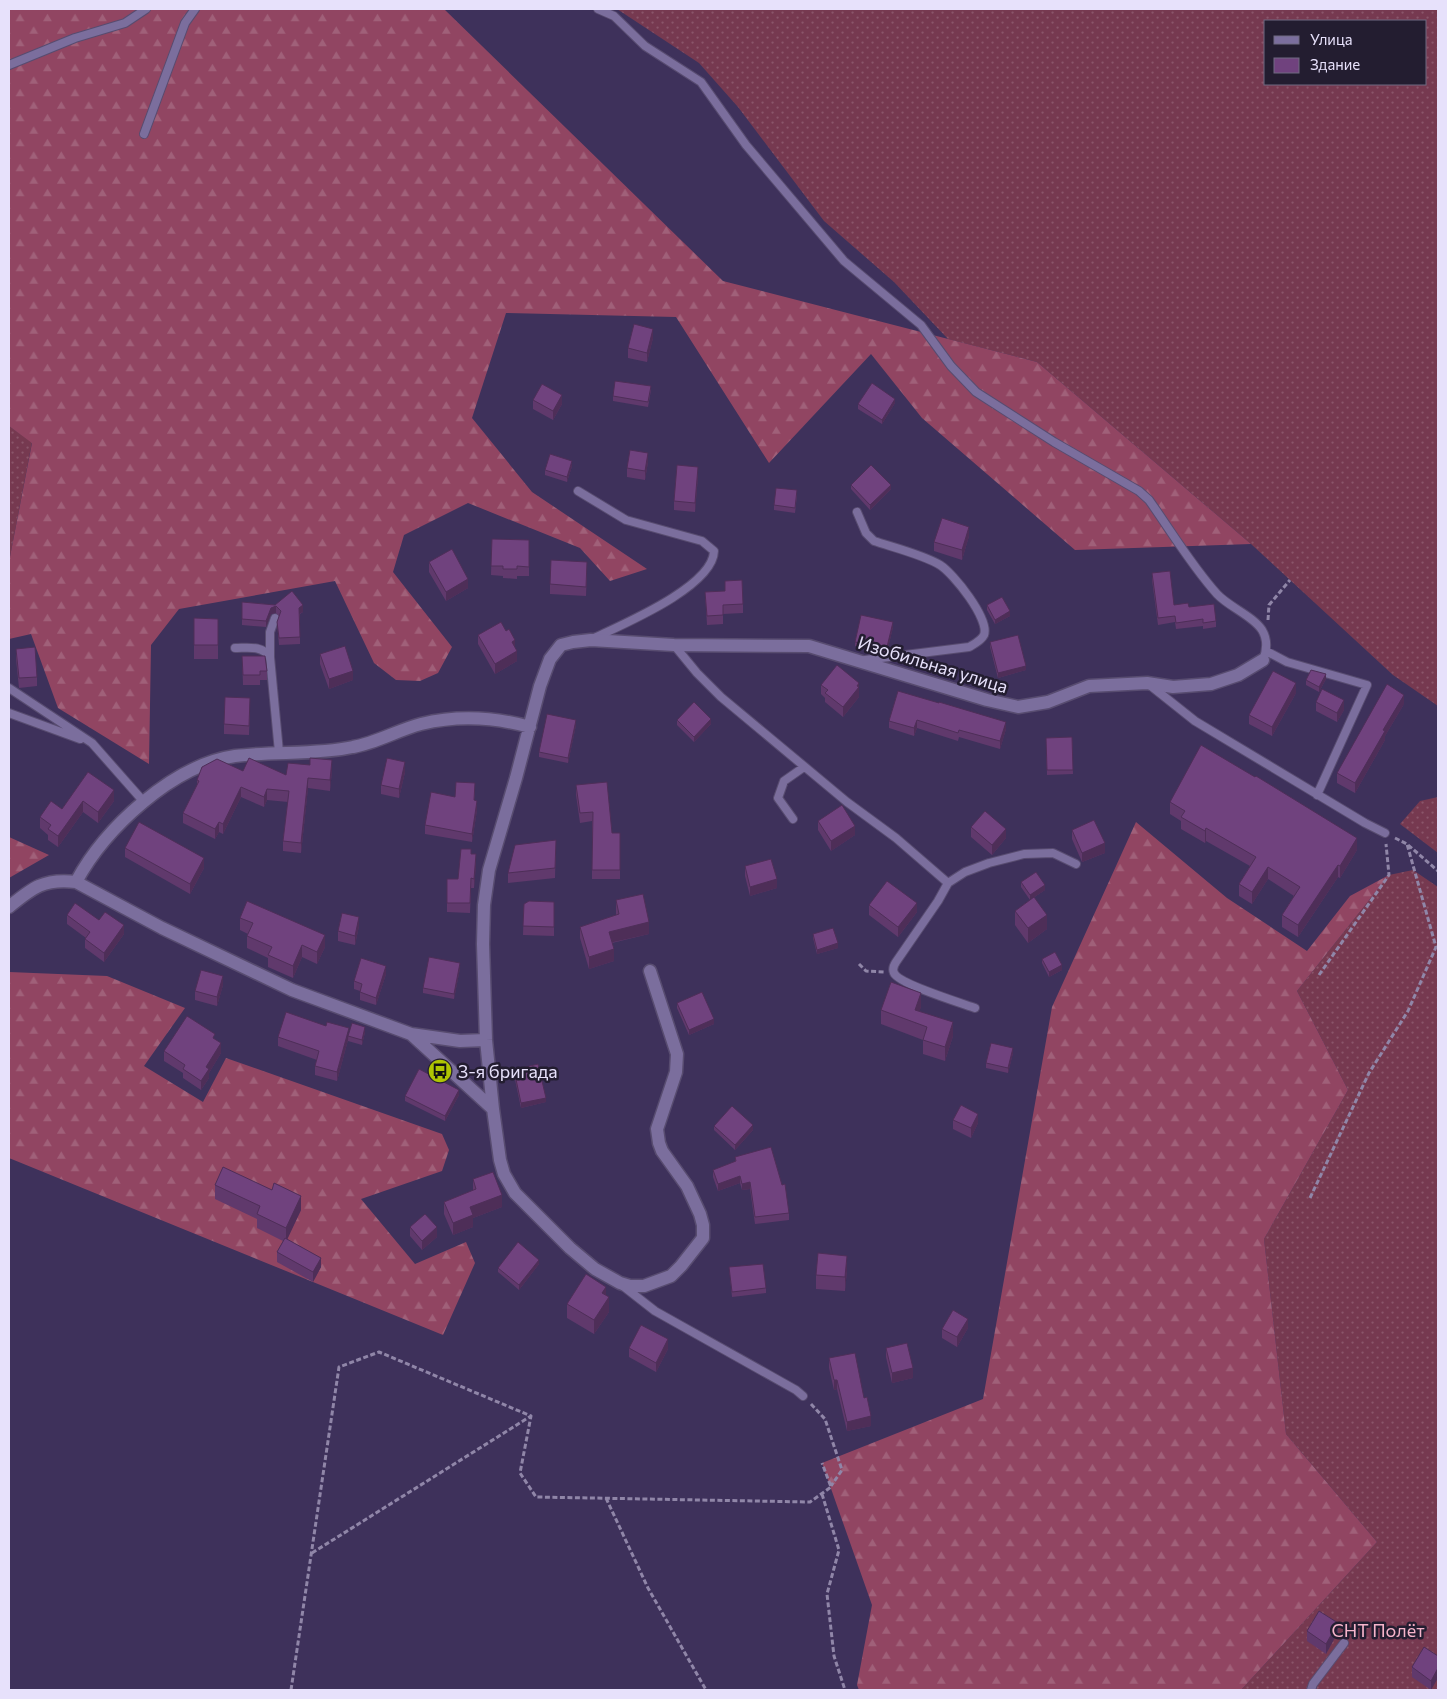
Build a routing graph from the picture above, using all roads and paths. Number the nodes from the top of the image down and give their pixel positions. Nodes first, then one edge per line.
1 (146, 9) edge
2 (195, 9) edge
3 (598, 9) edge
4 (9, 65) edge
5 (144, 134) dead end
6 (578, 491) dead end
7 (857, 512) dead end
8 (1290, 580) dead end
9 (275, 618) dead end
10 (590, 640) junction
11 (1266, 640) junction
12 (674, 645) junction
13 (235, 648) dead end
14 (1265, 655) junction
15 (270, 657) junction
16 (860, 661) junction
17 (1147, 683) junction
18 (9, 688) edge
19 (9, 713) edge
20 (530, 727) junction
21 (92, 743) junction
22 (279, 752) junction
23 (804, 767) junction
24 (1317, 794) junction
25 (144, 802) junction
26 (793, 819) dead end
27 (1385, 833) junction
28 (1407, 844) junction
29 (1076, 864) dead end
30 (1438, 871) edge
31 (76, 882) junction
32 (948, 883) junction
33 (9, 907) edge
34 (859, 964) dead end
35 (650, 971) dead end
36 (894, 974) junction
37 (1319, 975) dead end
38 (975, 1008) dead end
39 (411, 1034) junction
40 (486, 1040) junction
41 (493, 1109) junction
42 (1310, 1198) dead end
43 (620, 1283) junction
44 (803, 1396) joint
45 (530, 1416) junction
46 (822, 1463) dead end
47 (831, 1487) junction
48 (822, 1494) junction
49 (606, 1498) junction
50 (312, 1554) junction
51 (1344, 1643) dead end
52 (291, 1690) edge
53 (706, 1690) edge
54 (846, 1690) edge
55 (1310, 1690) edge

1 - 4 lane
2 - 5 lane
3 - 11 lane
6 - 10 lane
7 - 16 lane
8 - 11 path
9 - 15 lane
10 - 12 street, Изобильная улица
10 - 20 street, Изобильная улица
11 - 14 lane
12 - 16 street, Изобильная улица
12 - 23 lane
13 - 15 lane
14 - 17 street, Изобильная улица
14 - 24 lane
15 - 22 lane
16 - 17 street, Изобильная улица
17 - 24 lane
18 - 21 lane
19 - 21 lane
20 - 22 street
20 - 40 street, Изобильная улица
21 - 25 lane
22 - 25 street
23 - 26 lane
23 - 32 lane
24 - 27 lane
25 - 31 street
27 - 28 path
27 - 37 path
28 - 30 path
28 - 42 path
29 - 32 lane
31 - 33 street
31 - 39 street
32 - 36 lane
34 - 36 path
35 - 43 street
36 - 38 lane
39 - 40 street
39 - 41 street
40 - 41 street, Изобильная улица
41 - 43 street, Изобильная улица
43 - 44 lane
44 - 47 path
45 - 49 path
45 - 50 path
45 - 50 path
46 - 47 path
47 - 48 path
48 - 49 path
48 - 54 path
49 - 53 path
50 - 52 path
51 - 55 lane

